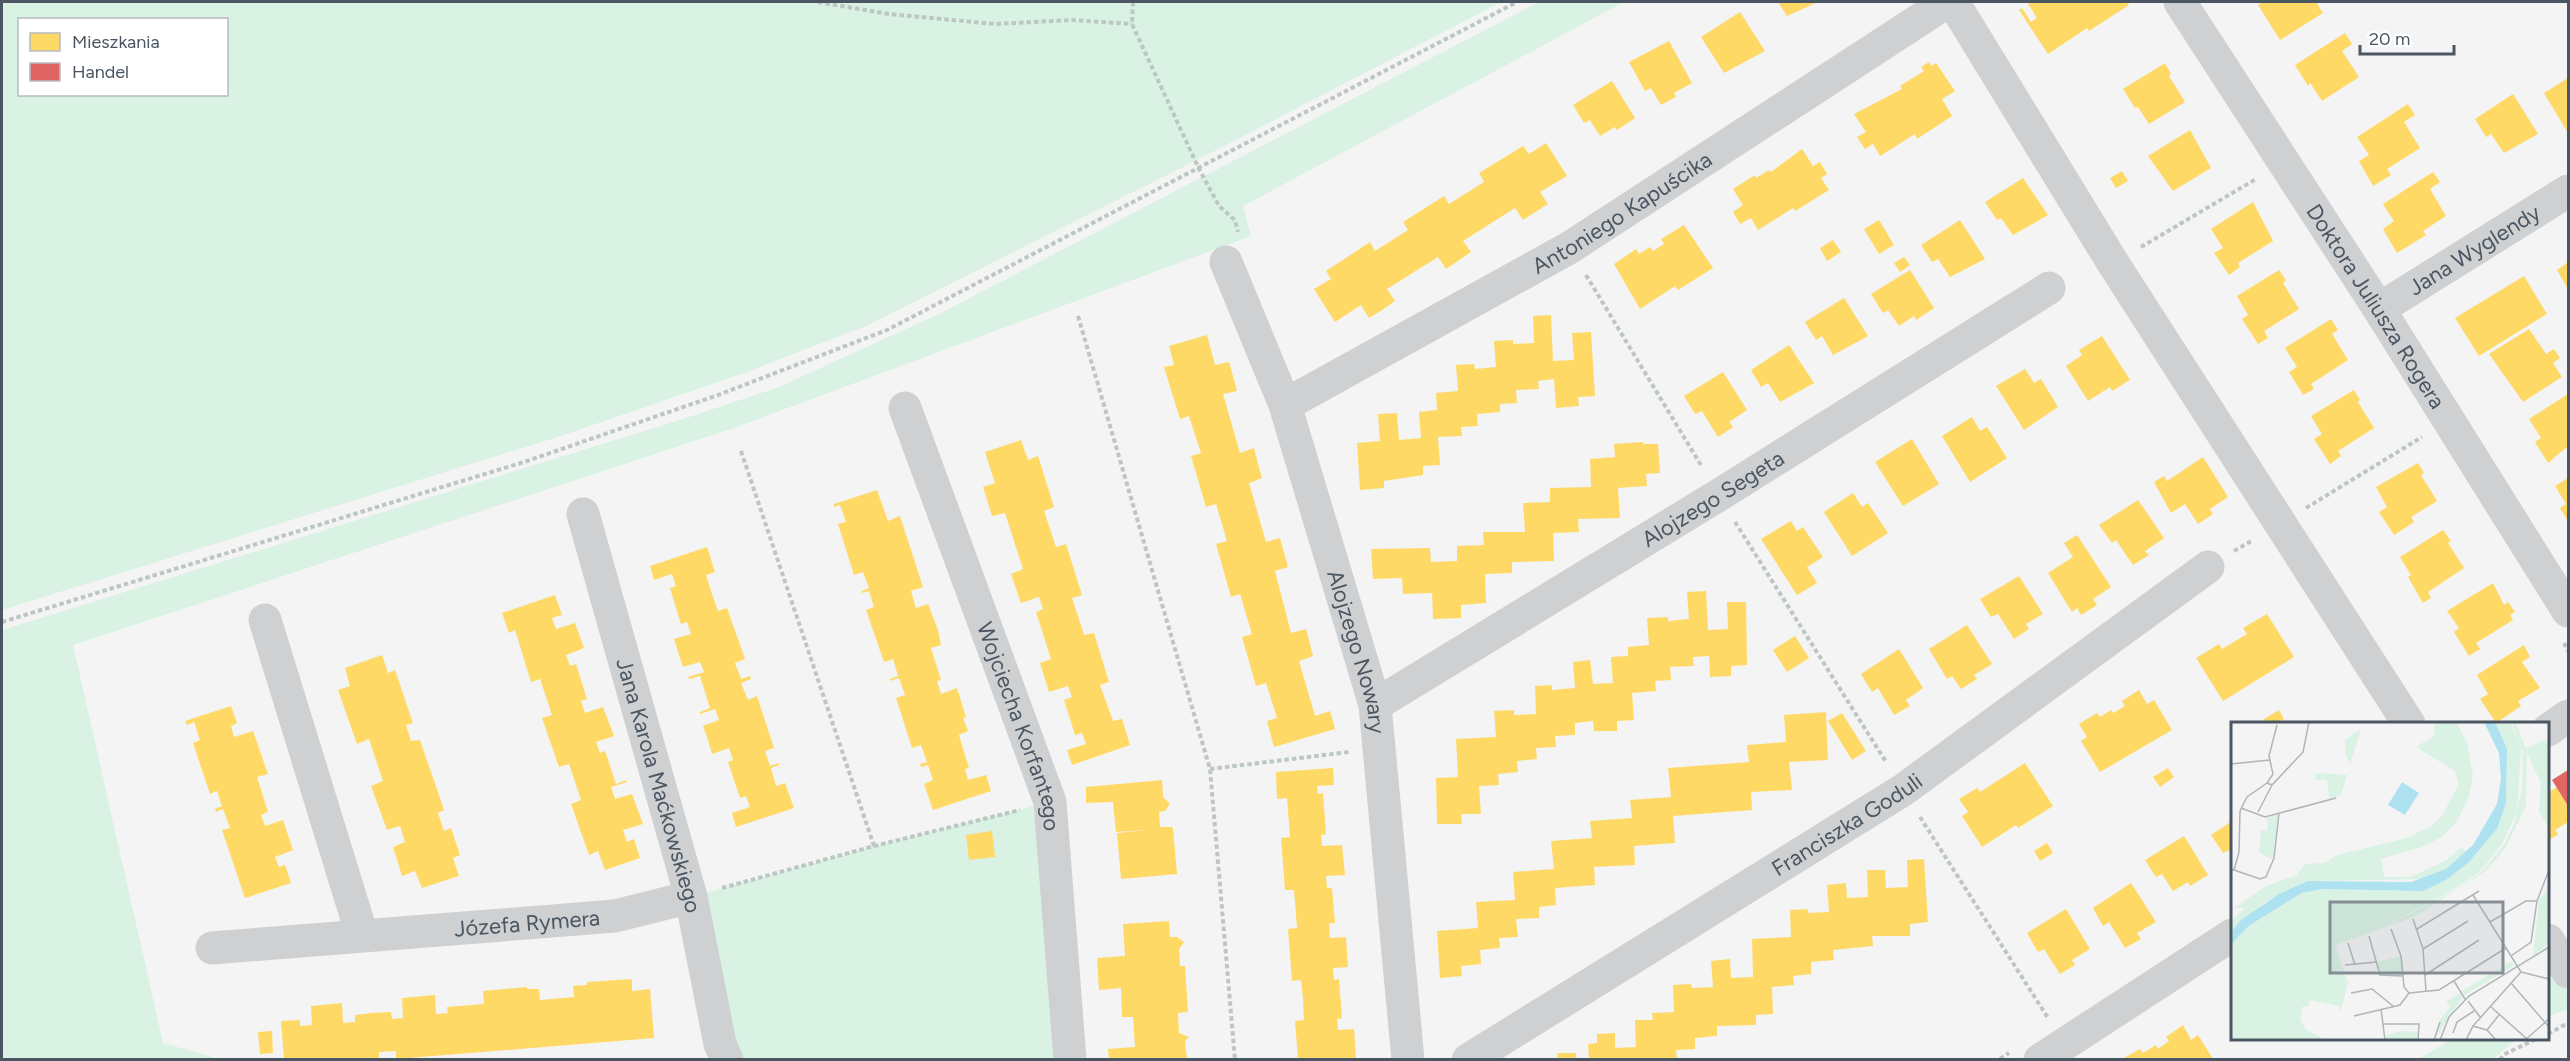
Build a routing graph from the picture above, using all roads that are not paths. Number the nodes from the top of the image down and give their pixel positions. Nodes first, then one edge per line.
1 (1947, 2) edge
2 (1953, 2) edge
3 (2180, 2) edge
4 (2568, 191) edge
5 (1226, 262) dead end
6 (2049, 288) dead end
7 (2379, 309) junction
8 (1285, 405) junction
9 (905, 408) dead end
10 (583, 514) dead end
11 (2208, 567) road end
12 (2568, 611) edge
13 (265, 620) dead end
14 (1375, 705) junction
15 (2568, 716) edge
16 (2408, 722) edge
17 (2549, 729) edge
18 (691, 897) junction
19 (362, 935) junction
20 (2231, 936) edge
21 (2549, 942) edge
22 (212, 948) dead end
23 (2568, 972) edge
24 (2052, 1052) edge
25 (727, 1059) edge
26 (1070, 1059) edge
27 (1408, 1059) edge
28 (1468, 1059) edge

1 - 8 street, Antoniego Kapuścika
2 - 16 street
3 - 7 street, Doktora Juliusza Rogera
4 - 7 street, Jana Wyglendy
5 - 8 street, Alojzego Nowary
6 - 14 street, Alojzego Segeta
7 - 12 street, Doktora Juliusza Rogera
8 - 14 street, Alojzego Nowary
9 - 26 street, Wojciecha Korfantego
10 - 18 street, Jana Karola Maćkowskiego
11 - 28 street, Franciszka Goduli
13 - 19 street
14 - 27 street, Alojzego Nowary
15 - 17 street
18 - 19 street, Józefa Rymera
18 - 25 street, Jana Karola Maćkowskiego
19 - 22 street, Józefa Rymera
20 - 24 street
21 - 23 street

